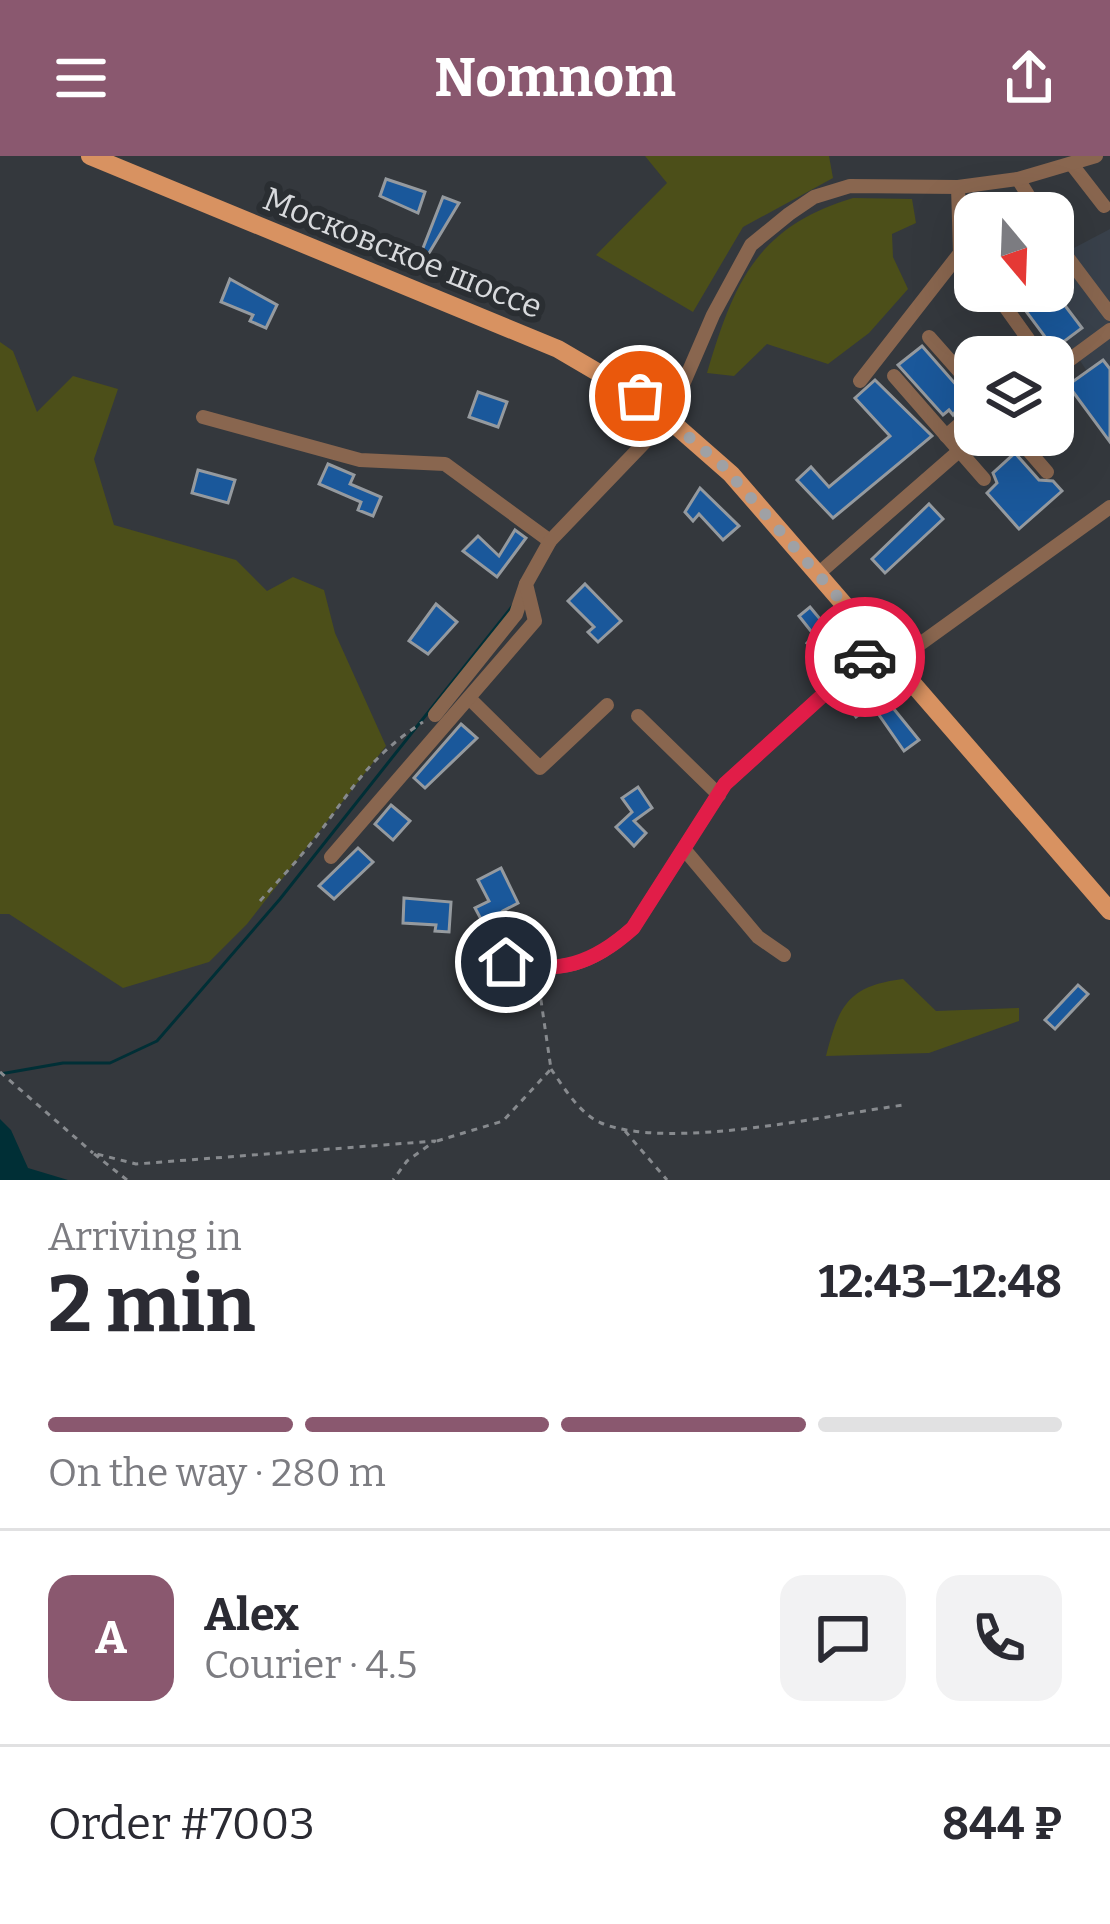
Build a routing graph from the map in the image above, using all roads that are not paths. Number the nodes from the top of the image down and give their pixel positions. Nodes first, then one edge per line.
1 (90, 156) edge
2 (1096, 156) edge
3 (1073, 166) junction
4 (1018, 179) junction
5 (958, 187) junction
6 (1026, 192) edge
7 (1104, 206) dead end
8 (1074, 268) edge
9 (1110, 314) edge
10 (1110, 330) edge
11 (929, 337) dead end
12 (1074, 361) edge
13 (954, 365) edge
14 (894, 376) dead end
15 (860, 381) dead end
16 (203, 417) dead end
17 (669, 417) junction
18 (954, 429) edge
19 (946, 436) junction
20 (954, 445) edge
21 (954, 455) edge
22 (963, 456) edge
23 (1033, 456) edge
24 (1047, 472) dead end
25 (984, 479) dead end
26 (1110, 508) edge
27 (550, 541) junction
28 (818, 574) junction
29 (526, 584) junction
30 (879, 644) junction
31 (895, 662) junction
32 (470, 700) junction
33 (607, 704) dead end
34 (435, 715) road end
35 (638, 716) dead end
36 (719, 795) junction
37 (684, 849) junction
38 (331, 857) dead end
39 (1110, 911) edge
40 (475, 954) dead end
41 (784, 955) dead end

1 - 17 main road, Московское шоссе
2 - 3 street
3 - 4 street
3 - 7 street
4 - 5 street
4 - 6 street
5 - 15 street
5 - 17 street
8 - 9 street
10 - 12 street
11 - 13 street
14 - 19 street
16 - 27 street
17 - 27 street
17 - 28 main road, Московское шоссе
18 - 19 street
19 - 20 street
21 - 28 street
22 - 25 street
23 - 24 street
26 - 31 street
27 - 29 street
28 - 30 main road, Московское шоссе
29 - 32 street
29 - 34 street
30 - 31 main road, Московское шоссе
30 - 36 street
31 - 39 main road, Московское шоссе
32 - 33 street
32 - 38 street
35 - 36 street
36 - 37 street
37 - 40 street
37 - 41 street

